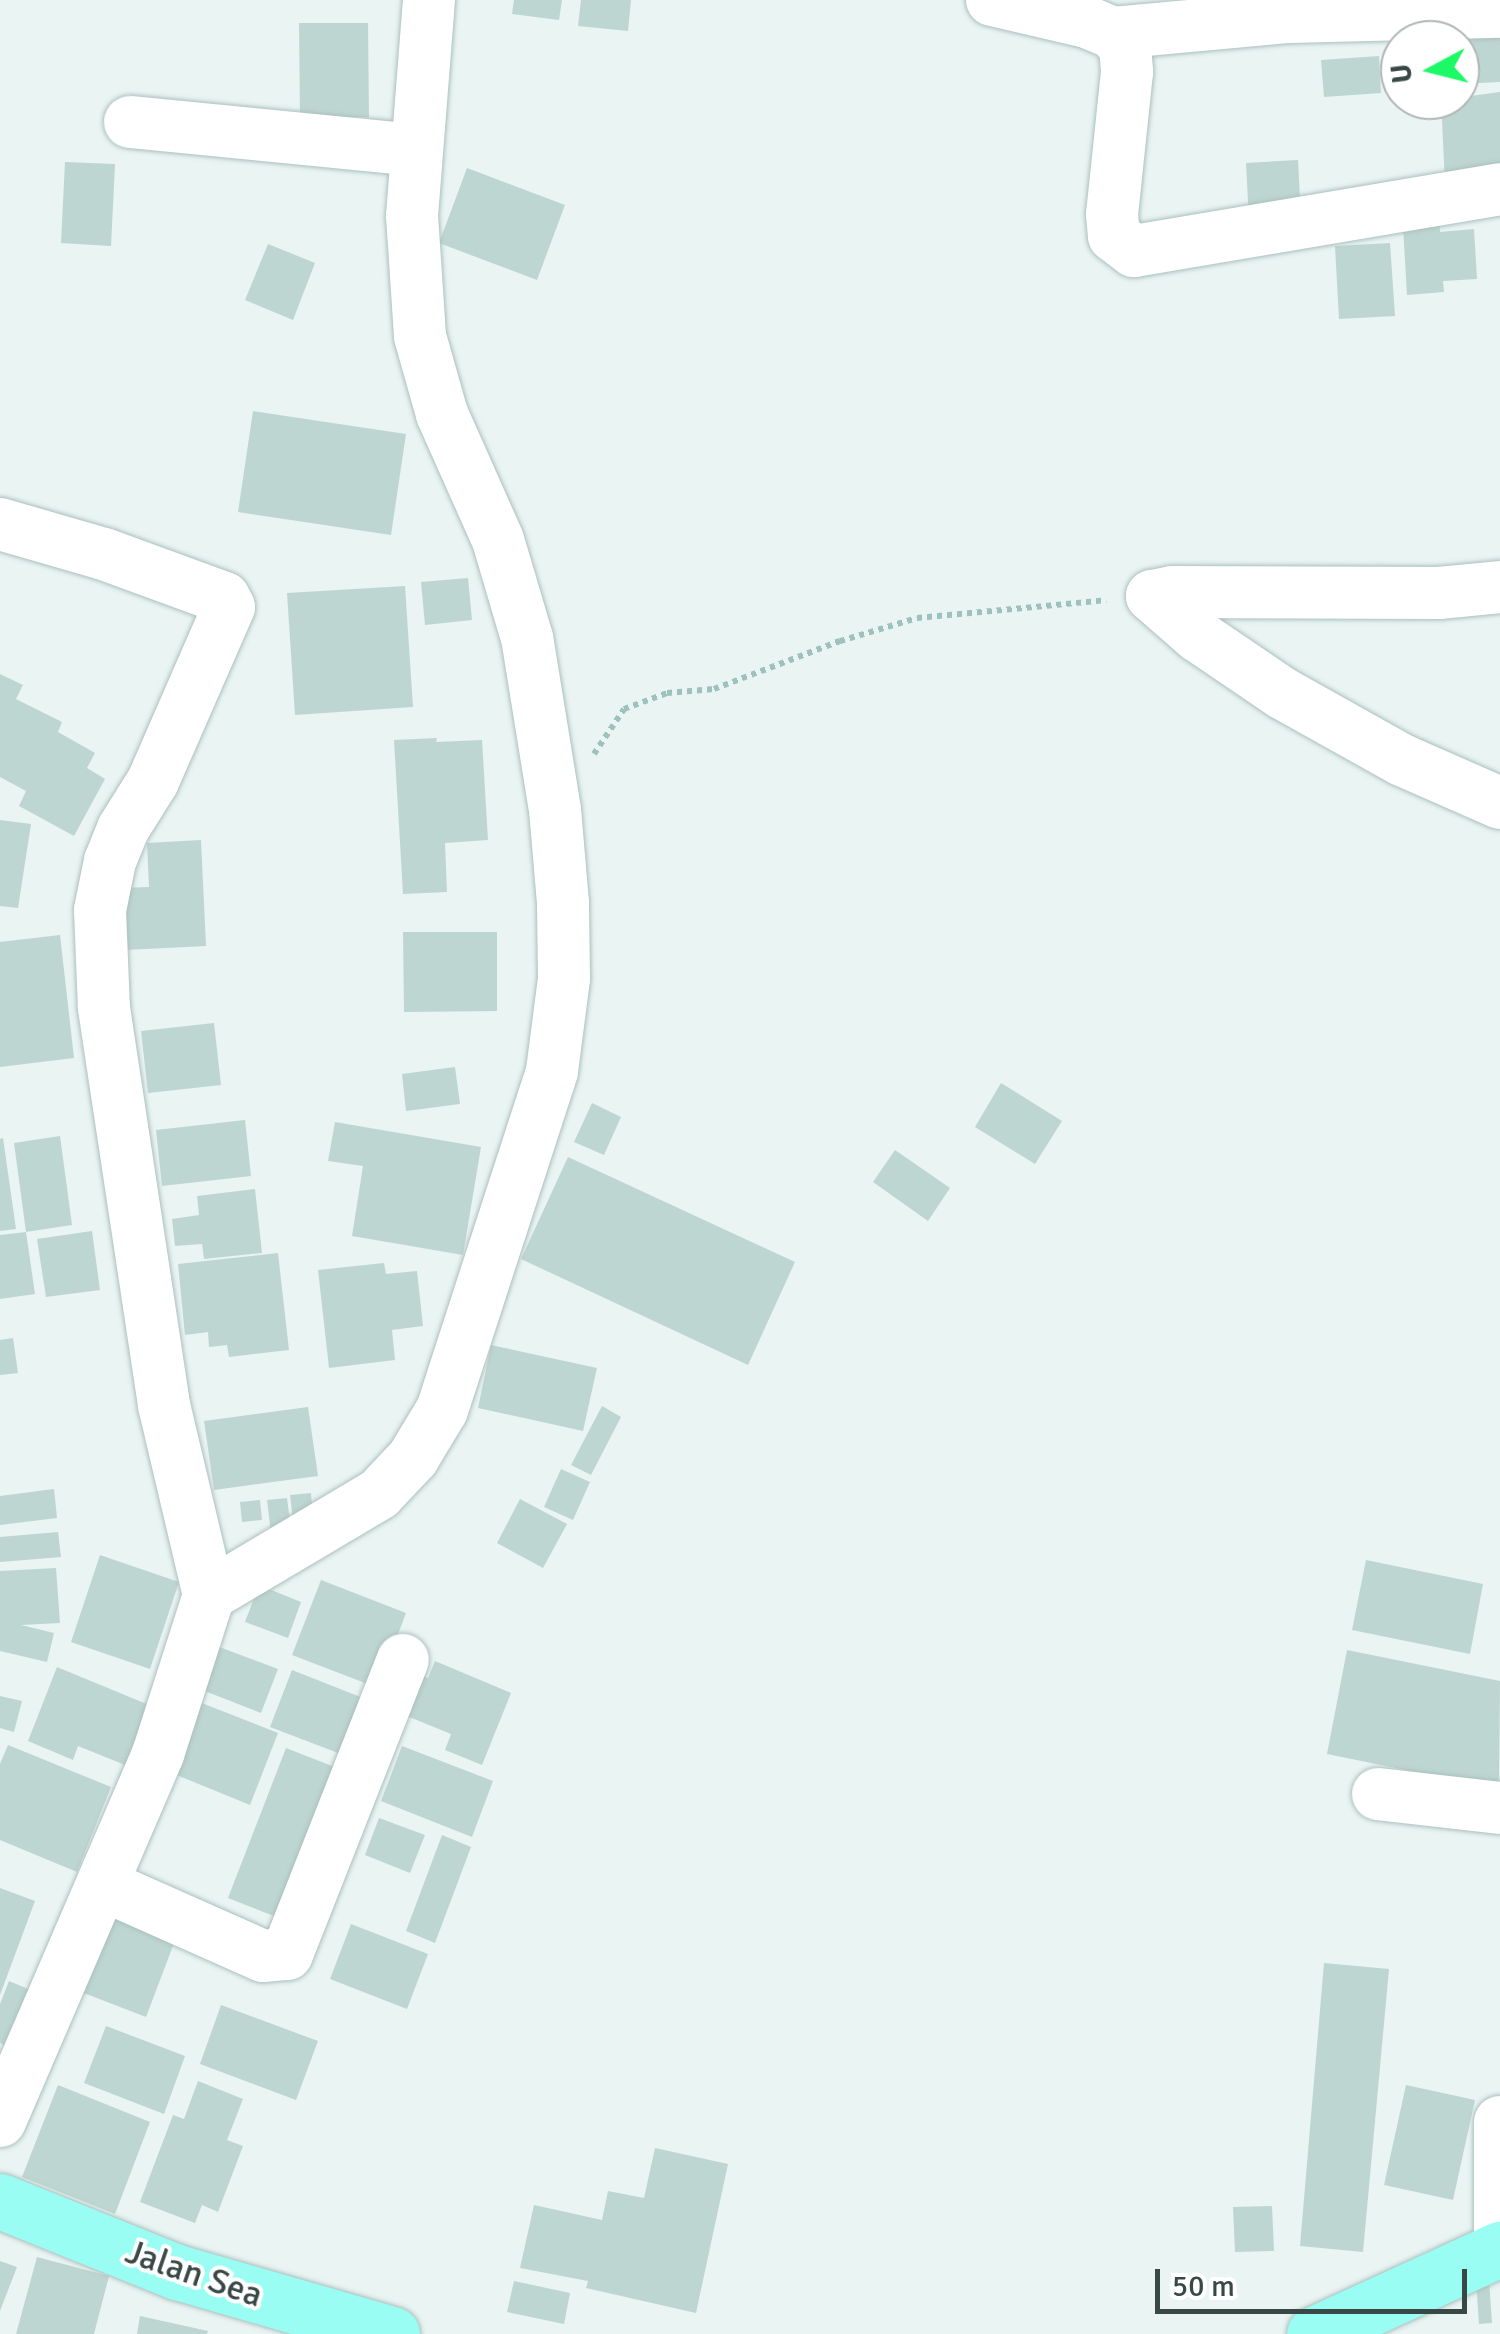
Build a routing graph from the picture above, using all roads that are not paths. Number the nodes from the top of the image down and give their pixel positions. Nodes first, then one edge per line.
1 (430, 0) edge
2 (992, 0) edge
3 (1500, 12) edge
4 (1113, 33) junction
5 (130, 122) dead end
6 (417, 150) junction
7 (1500, 189) edge
8 (0, 524) edge
9 (1500, 587) edge
10 (1500, 803) edge
11 (209, 1595) junction
12 (403, 1660) dead end
13 (1378, 1794) dead end
14 (1500, 1808) edge
15 (103, 1886) junction
16 (0, 2121) edge
17 (1500, 2122) edge
18 (0, 2201) edge
19 (1500, 2249) edge
20 (362, 2330) edge
21 (1314, 2334) edge

1 - 6 street
2 - 4 street
3 - 4 street
4 - 7 street
5 - 6 street
6 - 11 street
8 - 11 street
9 - 10 street
11 - 15 street
12 - 15 street
13 - 14 street
15 - 16 street
17 - 19 street
18 - 20 main road, Jalan Sea
19 - 21 main road

